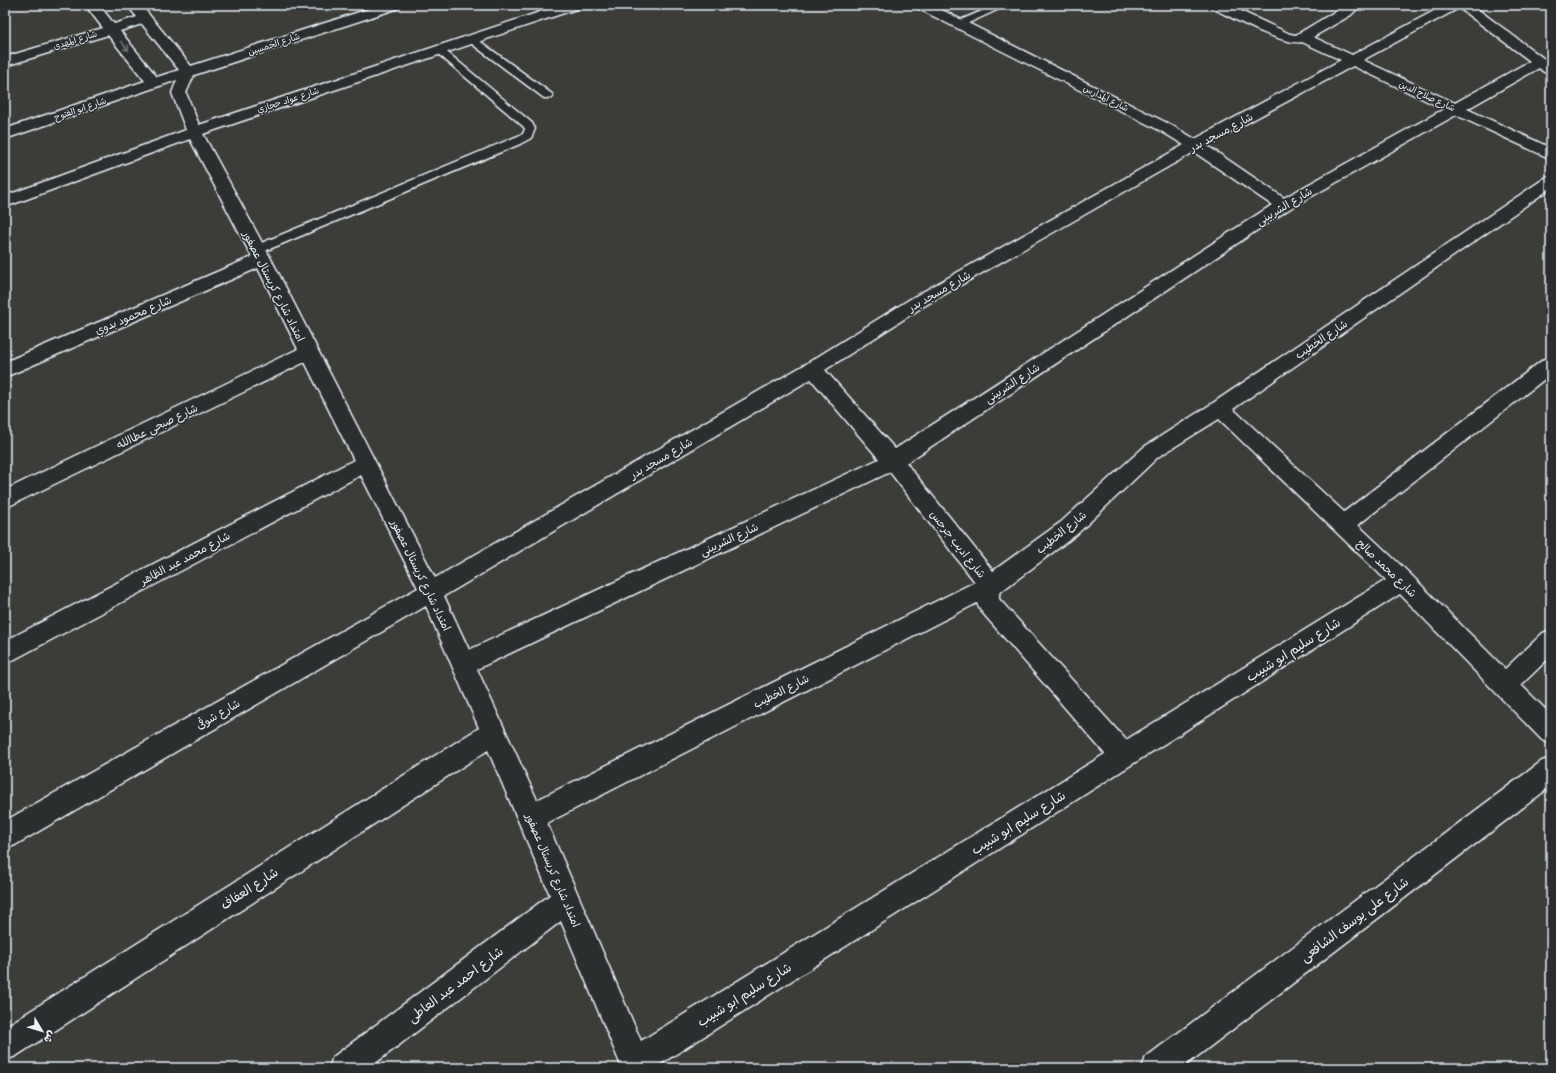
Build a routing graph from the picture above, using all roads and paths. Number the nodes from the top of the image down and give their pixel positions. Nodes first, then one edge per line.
1 (92, 5) edge
2 (134, 5) edge
3 (394, 5) edge
4 (574, 5) edge
5 (922, 5) edge
6 (1004, 5) edge
7 (1217, 5) edge
8 (1330, 5) edge
9 (1455, 5) edge
10 (1464, 5) edge
11 (1350, 8) edge
12 (145, 19) junction
13 (959, 24) junction
14 (111, 29) junction
15 (1302, 37) junction
16 (471, 39) junction
17 (439, 50) junction
18 (1353, 61) junction
19 (5, 62) edge
20 (1545, 66) edge
21 (188, 72) junction
22 (154, 83) junction
23 (179, 93) junction
24 (548, 96) dead end
25 (1455, 109) junction
26 (194, 132) junction
27 (5, 134) edge
28 (1195, 145) junction
29 (1551, 154) edge
30 (1551, 181) edge
31 (5, 202) edge
32 (1283, 205) junction
33 (259, 255) junction
34 (308, 352) junction
35 (1551, 364) edge
36 (813, 369) junction
37 (5, 370) edge
38 (1220, 408) junction
39 (893, 461) junction
40 (365, 464) junction
41 (5, 500) edge
42 (1343, 526) junction
43 (1402, 581) junction
44 (990, 585) junction
45 (431, 592) junction
46 (1551, 640) edge
47 (5, 653) edge
48 (464, 664) junction
49 (1505, 685) junction
50 (494, 732) junction
51 (1551, 732) edge
52 (1123, 756) junction
53 (1551, 770) edge
54 (531, 817) junction
55 (5, 836) edge
56 (566, 900) junction
57 (5, 1044) edge
58 (636, 1065) edge
59 (344, 1068) edge
60 (1157, 1068) edge

1 - 14 street
2 - 12 street
3 - 21 street, شارع الخمسين
4 - 16 street, شارع عواد حجازي
5 - 13 street, شارع المدارس
6 - 13 lane
7 - 15 street
8 - 11 street
9 - 18 street, شارع مسجد بدر
10 - 20 street
11 - 15 street
12 - 14 street, شارع المهدى
12 - 21 street
13 - 28 street, شارع المدارس
14 - 19 street, شارع المهدى
14 -> 22 street
15 - 18 street, شارع صلاح الدين
16 - 17 street, شارع عواد حجازي
16 - 24 lane
17 - 26 street, شارع عواد حجازي
17 - 33 lane
18 - 25 street, شارع صلاح الدين
18 - 28 street, شارع مسجد بدر
20 - 25 street, شارع الشربينى
21 - 22 street, شارع الخمسين
21 - 23 street
22 - 23 street
22 - 27 street, شارع ابو الفتوح
23 - 26 street, امتداد شارع كريستال عصفور
25 - 29 street, شارع صلاح الدين
25 - 32 street, شارع الشربينى
26 - 31 street, شارع عواد حجازي
26 - 33 street, امتداد شارع كريستال عصفور
28 - 32 street, شارع المدارس
28 - 36 street, شارع مسجد بدر
30 - 38 street, شارع الخطيب
32 - 39 street, شارع الشربينى
33 - 34 street, امتداد شارع كريستال عصفور
33 - 37 street, شارع محمود بدوي
34 - 40 street, امتداد شارع كريستال عصفور
34 - 41 street, شارع صبحى عطاالله
35 - 42 street
36 - 39 street, شارع اديب جرجس
36 - 45 street, شارع مسجد بدر
38 - 42 street, شارع محمد صالح
38 - 44 street, شارع الخطيب
39 - 44 street, شارع اديب جرجس
39 - 48 street, شارع الشربينى
40 - 45 street, امتداد شارع كريستال عصفور
40 - 47 street, شارع محمد عبد الظاهر
42 - 43 street, شارع محمد صالح
43 - 49 street, شارع محمد صالح
43 - 52 street, شارع سليم ابو شبيب
44 - 52 street, شارع اديب جرجس
44 - 54 street, شارع الخطيب
45 - 48 street, امتداد شارع كريستال عصفور
45 - 55 street, شارع شوقى
46 - 49 street
48 - 50 street, امتداد شارع كريستال عصفور
49 - 51 street, شارع محمد صالح
50 - 54 street, امتداد شارع كريستال عصفور
50 - 57 street, شارع العفاف
52 - 58 street, شارع سليم ابو شبيب
53 - 60 street, شارع على يوسف الشافعى
54 - 56 street, امتداد شارع كريستال عصفور
56 - 58 street, امتداد شارع كريستال عصفور
56 - 59 street, شارع احمد عبد العاطى

